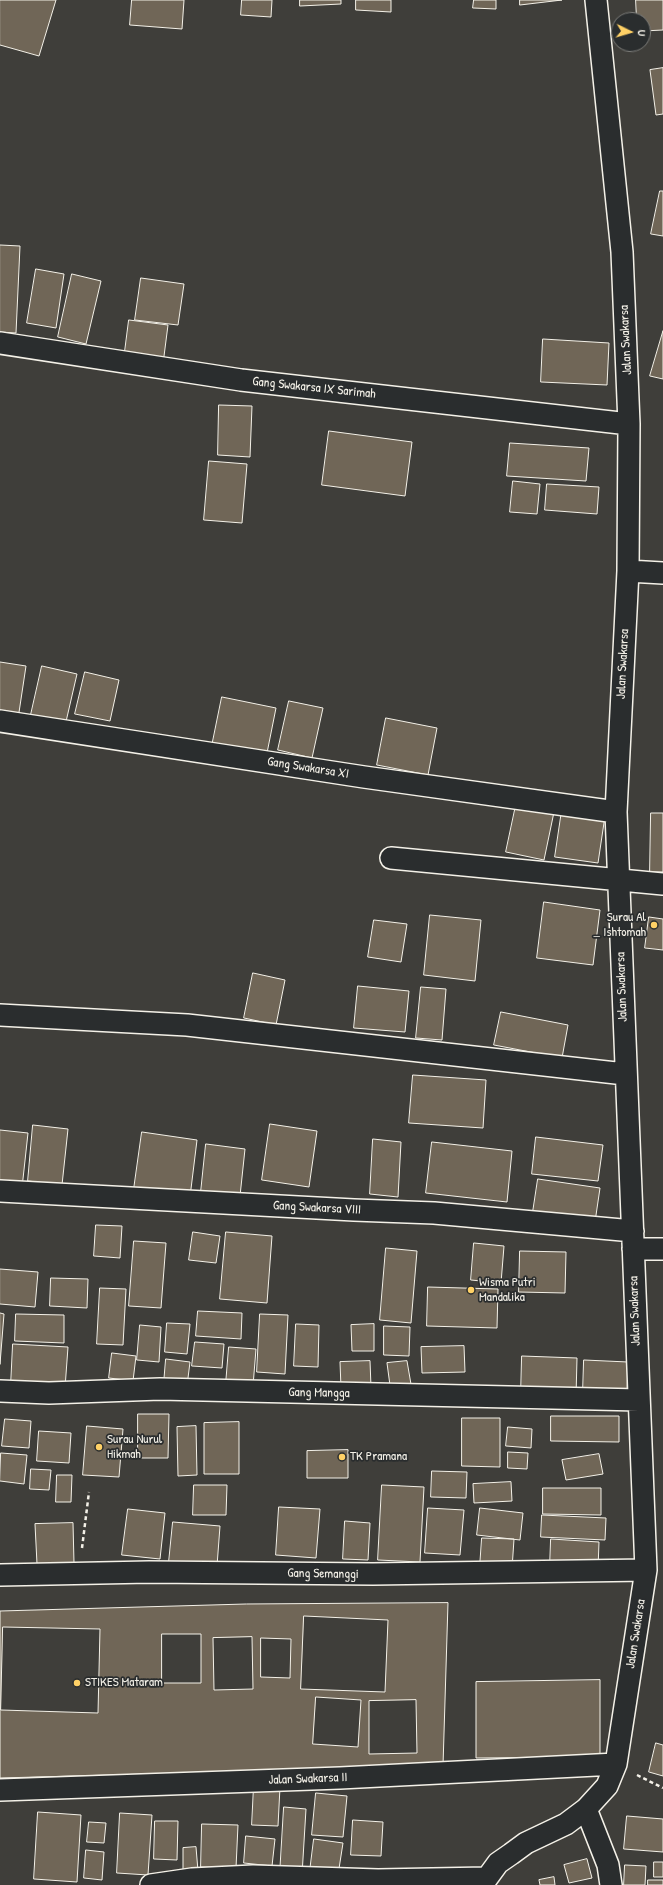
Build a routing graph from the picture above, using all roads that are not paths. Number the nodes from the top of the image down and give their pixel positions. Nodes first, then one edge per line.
1 (596, 0) edge
2 (0, 343) edge
3 (629, 424) junction
4 (635, 572) junction
5 (663, 573) edge
6 (0, 721) edge
7 (616, 812) junction
8 (391, 858) dead end
9 (618, 879) junction
10 (663, 884) edge
11 (0, 1015) edge
12 (625, 1074) junction
13 (0, 1191) edge
14 (633, 1240) junction
15 (661, 1249) edge
16 (0, 1391) edge
17 (639, 1400) junction
18 (646, 1570) junction
19 (0, 1575) edge
20 (616, 1764) junction
21 (0, 1790) edge
22 (586, 1809) junction
23 (484, 1882) edge
24 (151, 1885) edge
25 (611, 1885) edge

1 - 3 street, Jalan Swakarsa
2 - 3 street, Gang Swakarsa IX Sarimah
3 - 4 street, Jalan Swakarsa
4 - 5 street
4 - 7 street, Jalan Swakarsa
6 - 7 street, Gang Swakarsa XI
7 - 9 street, Jalan Swakarsa
8 - 9 street
9 - 10 street
9 - 12 street, Jalan Swakarsa
11 - 12 street
12 - 14 street, Jalan Swakarsa
13 - 14 street, Gang Swakarsa VIII
14 - 15 street, Gang Swakarsa VIII
14 - 17 street, Jalan Swakarsa
16 - 17 street, Gang Mangga
17 - 18 street, Jalan Swakarsa
18 - 19 street, Gang Semanggi
18 - 20 street, Jalan Swakarsa
20 - 21 street, Jalan Swakarsa II
20 - 22 street, Jalan Swakarsa
22 - 23 street, Jalan Swakarsa
22 - 25 street
23 - 24 street

